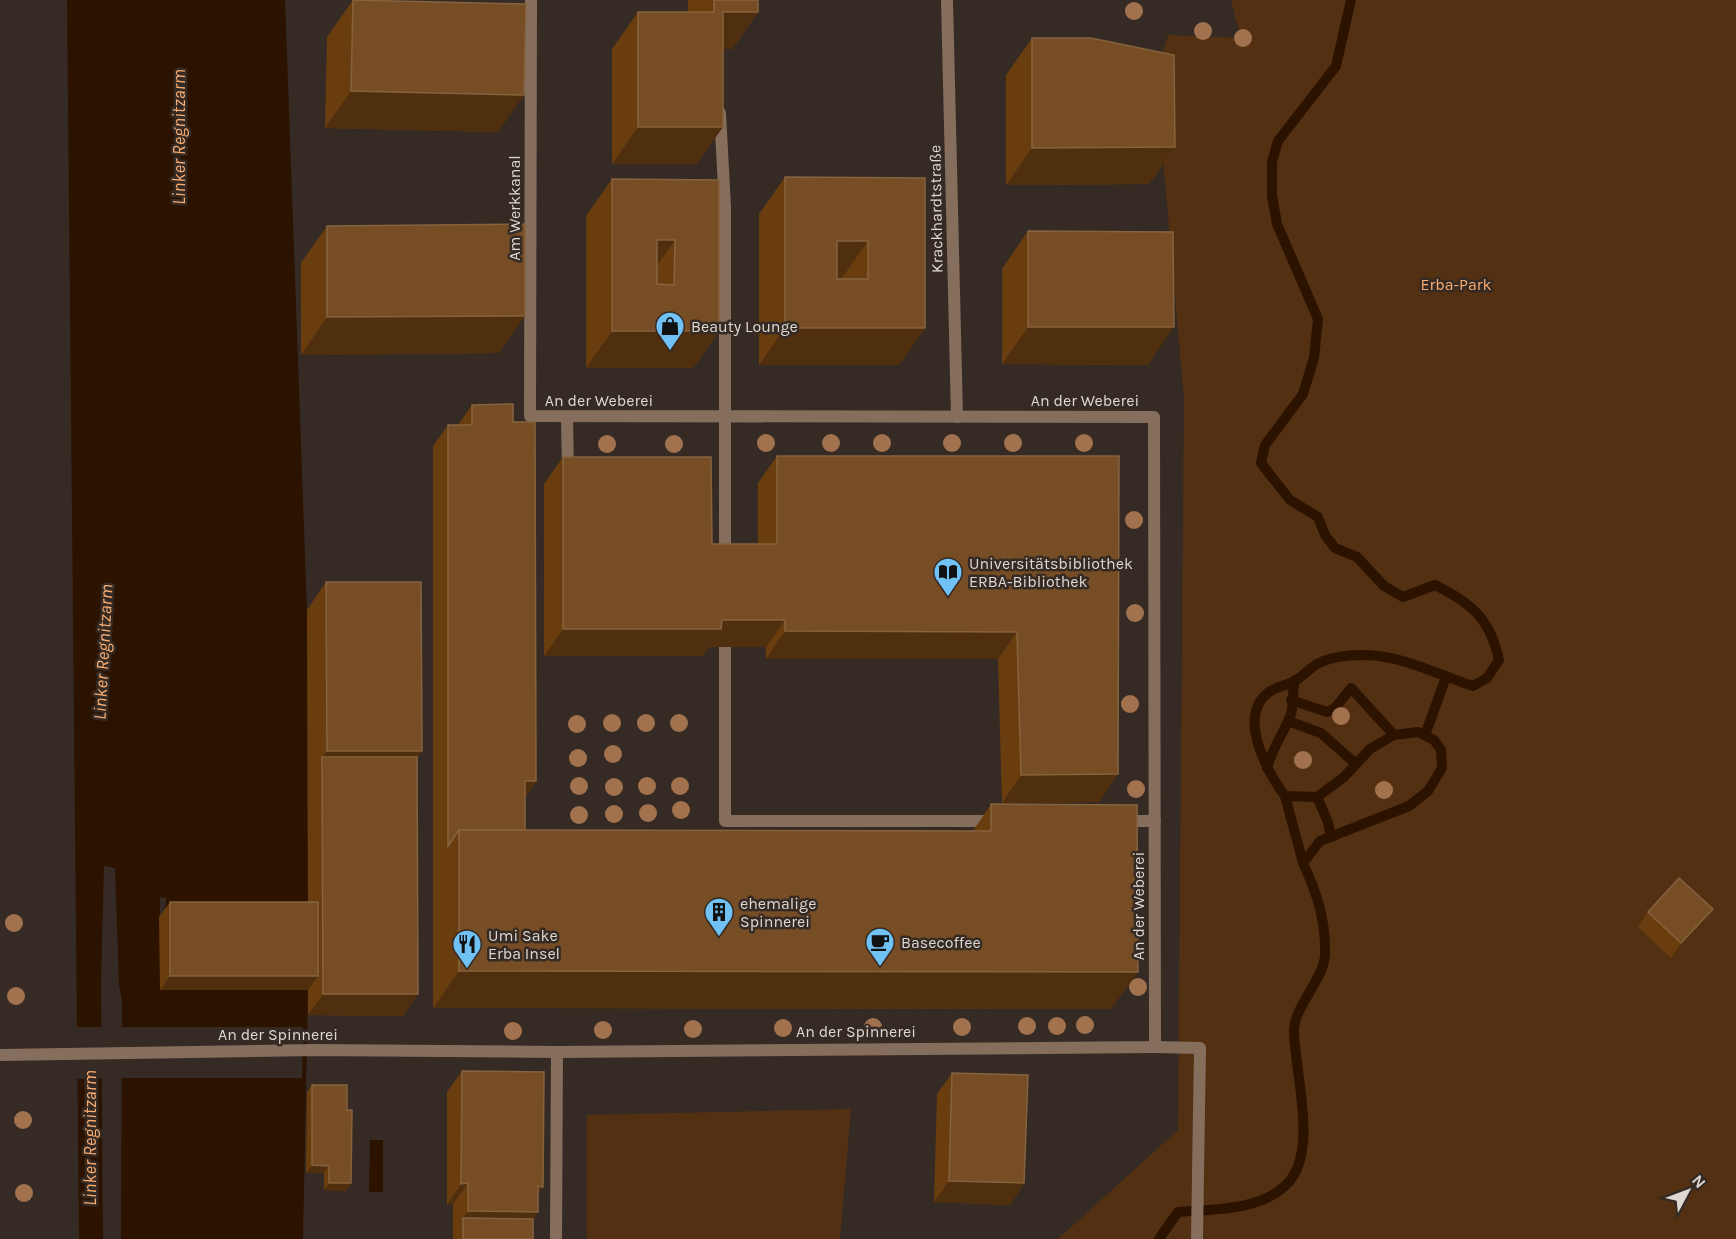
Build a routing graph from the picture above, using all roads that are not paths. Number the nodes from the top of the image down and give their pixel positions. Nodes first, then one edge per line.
1 (531, 0) edge
2 (947, 0) edge
3 (719, 102) edge
4 (530, 416) joint
5 (725, 416) junction
6 (567, 417) junction
7 (957, 417) junction
8 (568, 484) edge
9 (725, 571) edge
10 (725, 647) edge
11 (1010, 821) edge
12 (1104, 821) edge
13 (1155, 821) junction
14 (1155, 1047) junction
15 (557, 1052) junction
16 (0, 1055) edge
17 (556, 1239) edge
18 (1197, 1239) edge

1 - 4 street, Am Werkkanal
2 - 7 street, Krackhardtstraße
3 - 5 street
4 - 6 street, An der Weberei
5 - 6 street, An der Weberei
5 - 7 street, An der Weberei
5 - 9 street
6 - 8 street
7 - 13 street, An der Weberei
10 - 11 street
12 - 13 street
13 - 14 street, An der Weberei
14 - 15 street, An der Spinnerei
14 - 18 street, An der Spinnerei
15 - 16 street, An der Spinnerei
15 - 17 street

